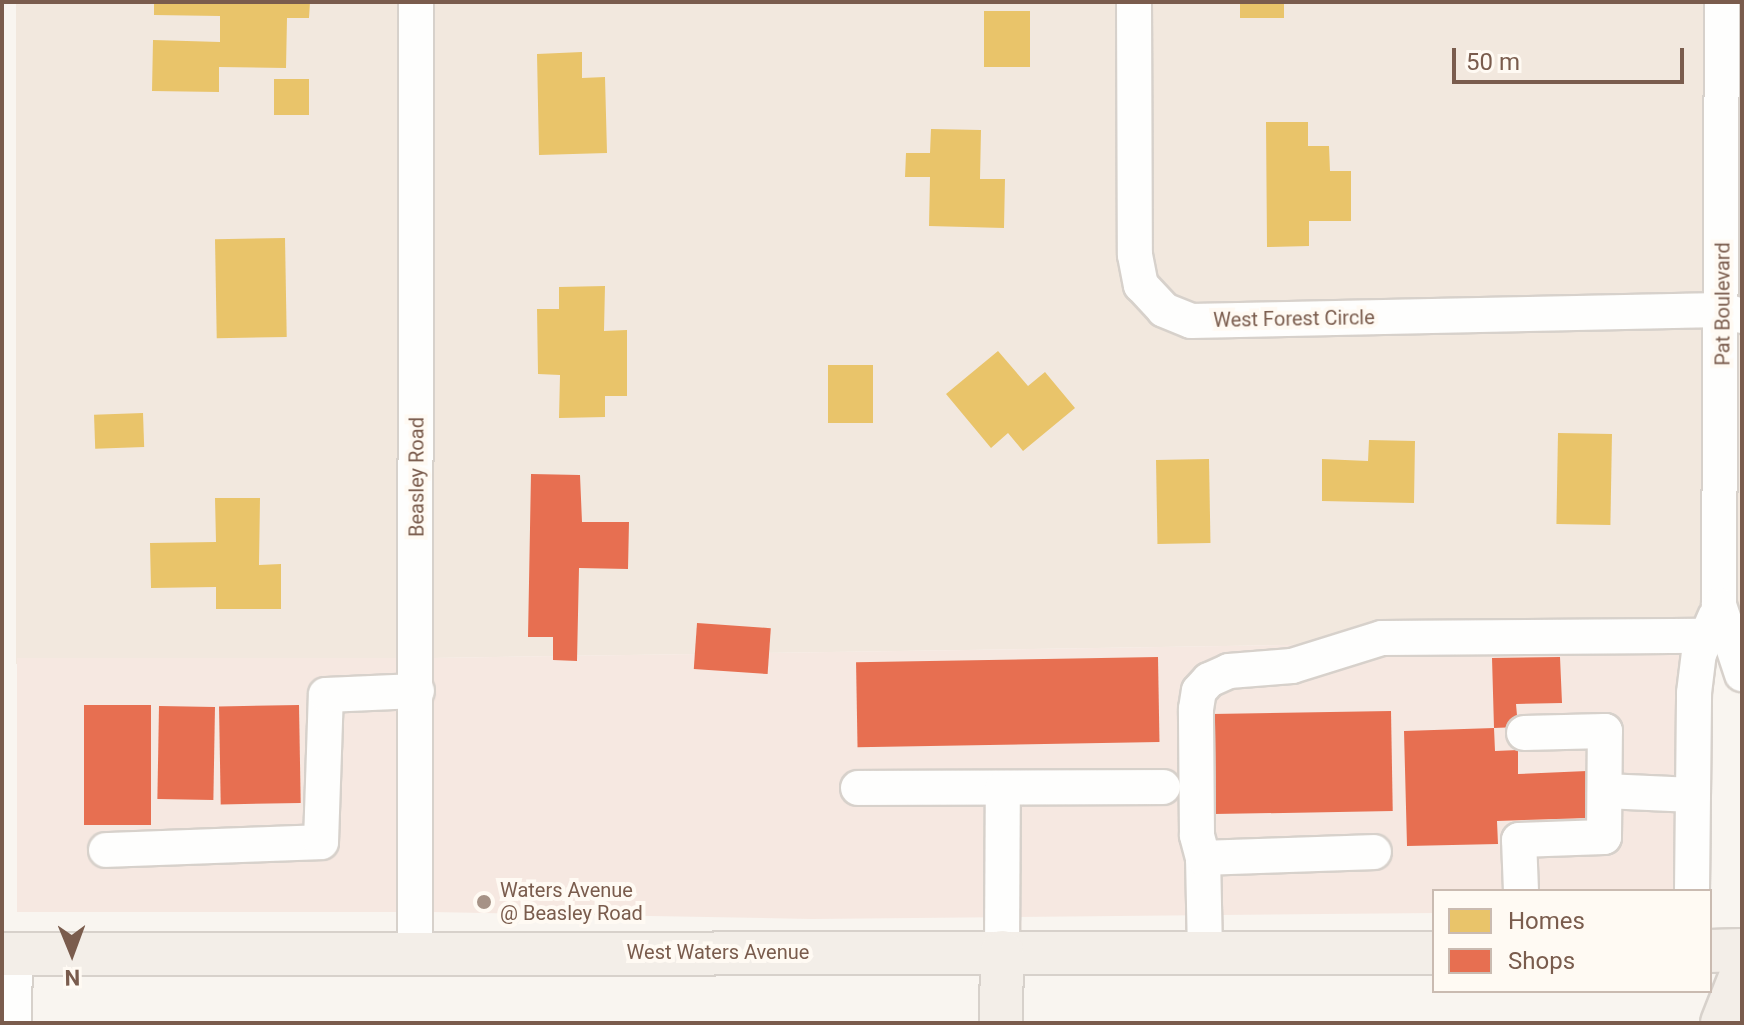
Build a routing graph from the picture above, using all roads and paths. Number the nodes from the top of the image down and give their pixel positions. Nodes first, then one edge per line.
1 (416, 2) edge
2 (1134, 2) edge
3 (1722, 2) edge
4 (1733, 313) edge
5 (1713, 621) junction
6 (1742, 674) edge
7 (417, 691) junction
8 (1524, 733) dead end
9 (1163, 787) dead end
10 (858, 788) dead end
11 (1003, 788) junction
12 (1605, 791) junction
13 (1693, 795) junction
14 (106, 850) dead end
15 (1374, 852) dead end
16 (1203, 858) junction
17 (1521, 889) edge
18 (1692, 889) edge
19 (1742, 950) edge
20 (1712, 951) edge
21 (1002, 952) junction
22 (1205, 952) junction
23 (415, 953) junction
24 (1432, 953) edge
25 (8, 954) edge
26 (1742, 972) edge
27 (1706, 993) edge
28 (14, 1023) edge
29 (1001, 1023) edge
30 (1720, 1023) edge

1 - 7 street, Beasley Road
2 - 4 street, West Forest Circle
3 - 4 street, Pat Boulevard
4 - 5 street, Pat Boulevard
5 - 6 street, Pat Boulevard
5 - 13 street, Pat Boulevard
5 - 16 street
7 - 14 street
7 - 23 street, Beasley Road
8 - 12 street
9 - 11 street
10 - 11 street
11 - 21 street
12 - 13 street
12 - 17 street
13 - 18 street, Pat Boulevard
15 - 16 street
16 - 22 street
19 - 20 main road
21 - 22 main road, West Waters Avenue
21 - 23 main road, West Waters Avenue
21 - 29 main road
22 - 24 main road, West Waters Avenue
23 - 25 main road, West Waters Avenue
25 - 28 street
26 - 30 main road
27 - 30 main road

